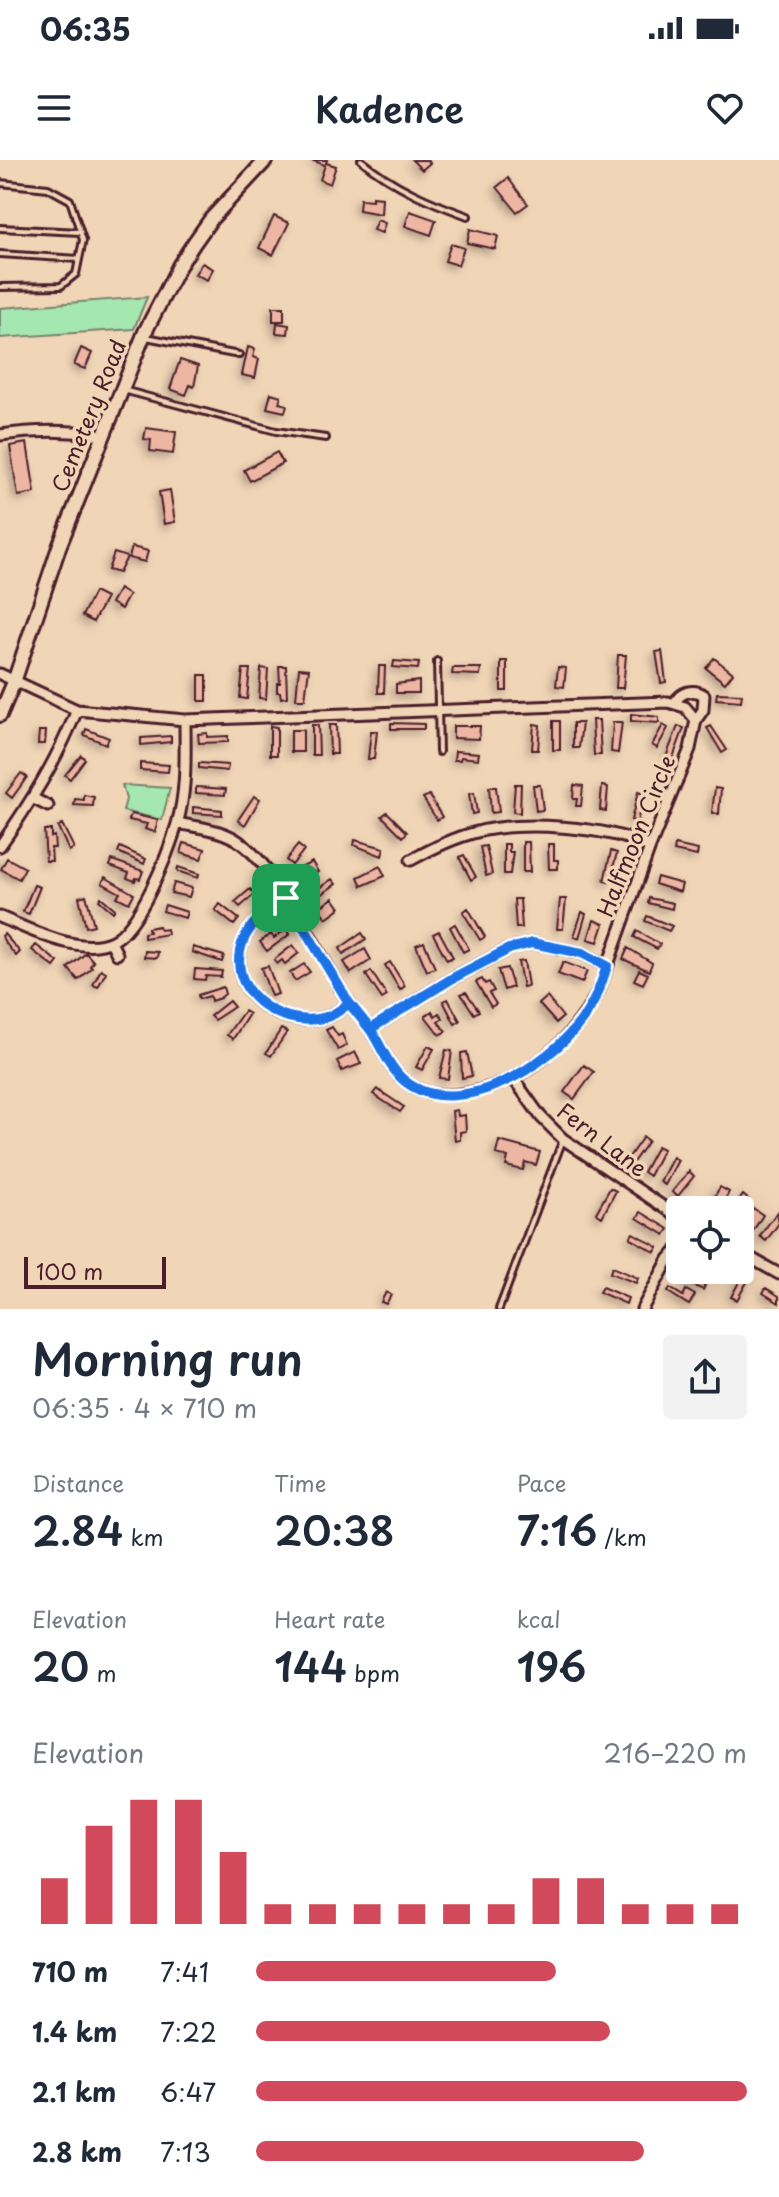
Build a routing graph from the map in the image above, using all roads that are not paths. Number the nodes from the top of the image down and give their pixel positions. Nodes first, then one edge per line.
1 (266, 160) edge
2 (361, 160) edge
3 (0, 183) edge
4 (468, 216) dead end
5 (0, 228) edge
6 (80, 232) junction
7 (0, 254) edge
8 (79, 259) junction
9 (0, 287) edge
10 (143, 336) junction
11 (239, 355) dead end
12 (121, 390) junction
13 (0, 435) edge
14 (102, 435) junction
15 (326, 438) dead end
16 (437, 661) dead end
17 (0, 674) edge
18 (14, 682) junction
19 (675, 703) junction
20 (77, 710) junction
21 (438, 710) junction
22 (0, 715) edge
23 (185, 720) junction
24 (696, 720) junction
25 (439, 752) dead end
26 (34, 799) junction
27 (48, 806) dead end
28 (178, 823) junction
29 (0, 846) edge
30 (650, 847) junction
31 (411, 860) dead end
32 (286, 898) junction
33 (0, 917) edge
34 (111, 942) junction
35 (117, 954) dead end
36 (607, 966) junction
37 (349, 1003) junction
38 (370, 1029) junction
39 (513, 1078) junction
40 (563, 1139) junction
41 (666, 1209) edge
42 (754, 1260) edge
43 (666, 1265) edge
44 (779, 1274) edge
45 (499, 1309) edge
46 (642, 1309) edge

1 - 10 street, Cemetery Road
2 - 4 lane
3 - 6 lane
5 - 6 lane
6 - 8 lane
7 - 8 lane
8 - 9 lane
10 - 11 lane
10 - 12 street, Cemetery Road
12 - 14 street, Cemetery Road
12 - 15 lane
13 - 14 street
14 - 18 street, Cemetery Road
16 - 21 lane
17 - 18 street, Halfmoon Circle
18 - 20 street, Halfmoon Circle
18 - 22 street, Cemetery Road
19 - 21 street, Halfmoon Circle
19 - 24 street
19 - 24 street, Halfmoon Circle
20 - 23 street, Halfmoon Circle
20 - 26 street
21 - 23 street, Halfmoon Circle
21 - 25 lane
23 - 28 street
24 - 30 street, Halfmoon Circle
26 - 27 street
26 - 29 street
28 - 32 street, Halfmoon Circle
28 - 34 street
30 - 31 street
30 - 36 street, Halfmoon Circle
32 - 37 street, Halfmoon Circle
32 - 37 street
33 - 34 street
34 - 35 street
36 - 38 street
36 - 39 street, Halfmoon Circle
37 - 38 street, Halfmoon Circle
38 - 39 street, Halfmoon Circle
39 - 40 street, Fern Lane
40 - 41 street, Fern Lane
40 - 45 lane
42 - 44 street
43 - 46 street

